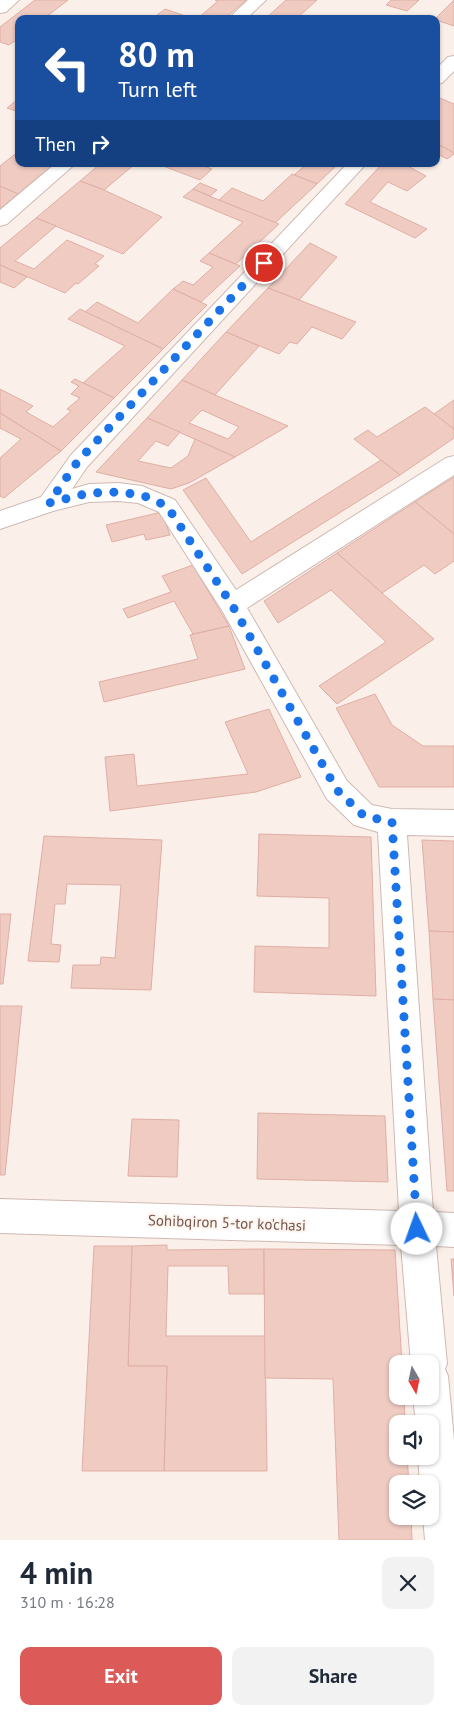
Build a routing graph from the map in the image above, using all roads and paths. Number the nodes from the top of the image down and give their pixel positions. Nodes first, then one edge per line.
1 (11, 0) edge
2 (258, 0) edge
3 (0, 8) edge
4 (241, 15) edge
5 (454, 61) edge
6 (440, 75) edge
7 (62, 167) edge
8 (354, 167) edge
9 (0, 220) edge
10 (454, 464) edge
11 (49, 503) junction
12 (0, 520) edge
13 (232, 605) junction
14 (392, 822) junction
15 (454, 823) edge
16 (0, 1216) edge
17 (417, 1229) junction
18 (454, 1230) edge
19 (428, 1355) edge
20 (432, 1405) edge
21 (444, 1540) edge

1 - 3 street
2 - 4 street
5 - 6 street
7 - 9 street
8 - 11 street
10 - 13 street
11 - 12 street
11 - 13 street
13 - 14 street
14 - 15 street
14 - 17 street
16 - 17 street, Sohibqiron 5-tor ko'chasi
17 - 18 street, Sohibqiron 5-tor ko'chasi
17 - 19 street
20 - 21 street

